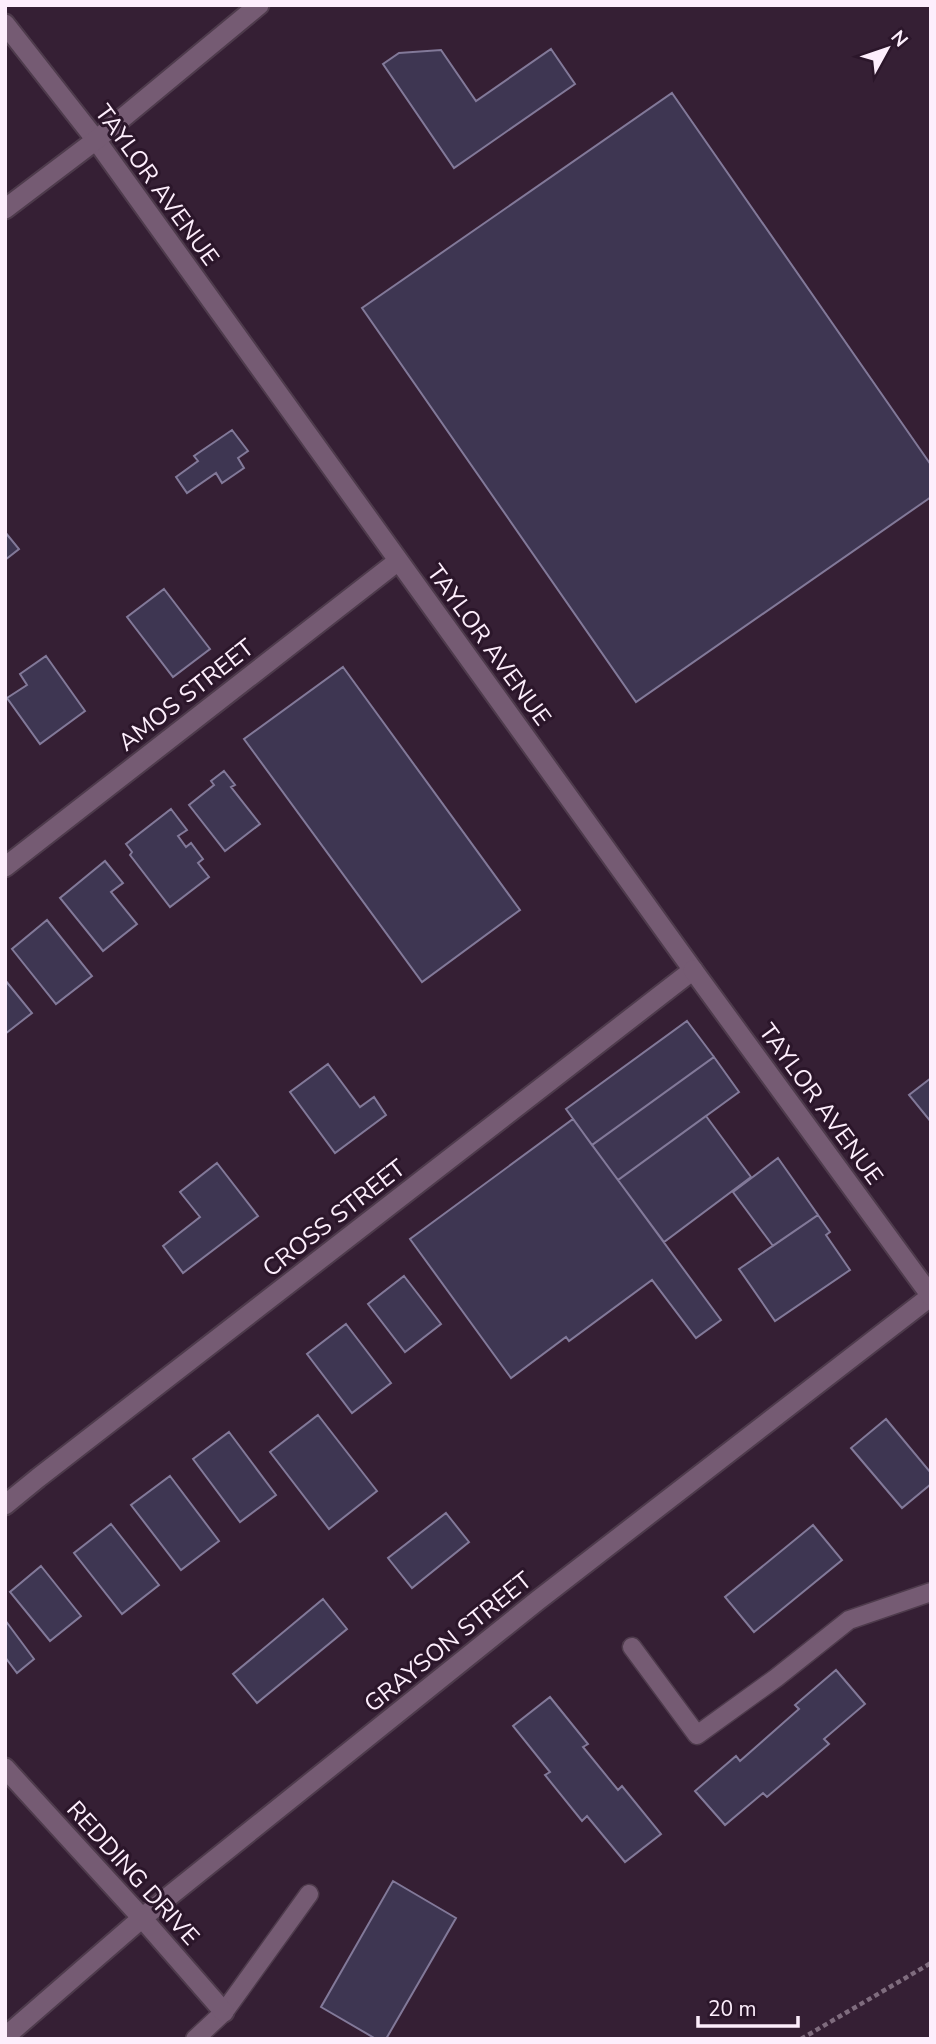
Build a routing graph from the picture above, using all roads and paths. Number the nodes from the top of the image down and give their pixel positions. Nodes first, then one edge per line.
1 (258, 5) edge
2 (5, 24) edge
3 (96, 140) junction
4 (5, 209) edge
5 (398, 561) junction
6 (5, 867) edge
7 (693, 970) junction
8 (931, 1296) edge
9 (5, 1506) edge
10 (931, 1592) edge
11 (632, 1647) dead end
12 (5, 1768) edge
13 (309, 1894) dead end
14 (142, 1918) junction
15 (931, 1963) edge
16 (224, 2012) junction
17 (5, 2037) edge
18 (195, 2039) edge
19 (801, 2039) edge

1 - 3 street
2 - 3 street, TAYLOR AVENUE
3 - 4 street
3 - 5 street, TAYLOR AVENUE
5 - 6 street, AMOS STREET
5 - 7 street, TAYLOR AVENUE
7 - 8 street, TAYLOR AVENUE
7 - 9 street, CROSS STREET
8 - 14 street, GRAYSON STREET
10 - 11 lane
12 - 14 street, REDDING DRIVE
13 - 16 lane
14 - 16 street, REDDING DRIVE
14 - 17 street, GRAYSON STREET
15 - 19 path
16 - 18 lane

